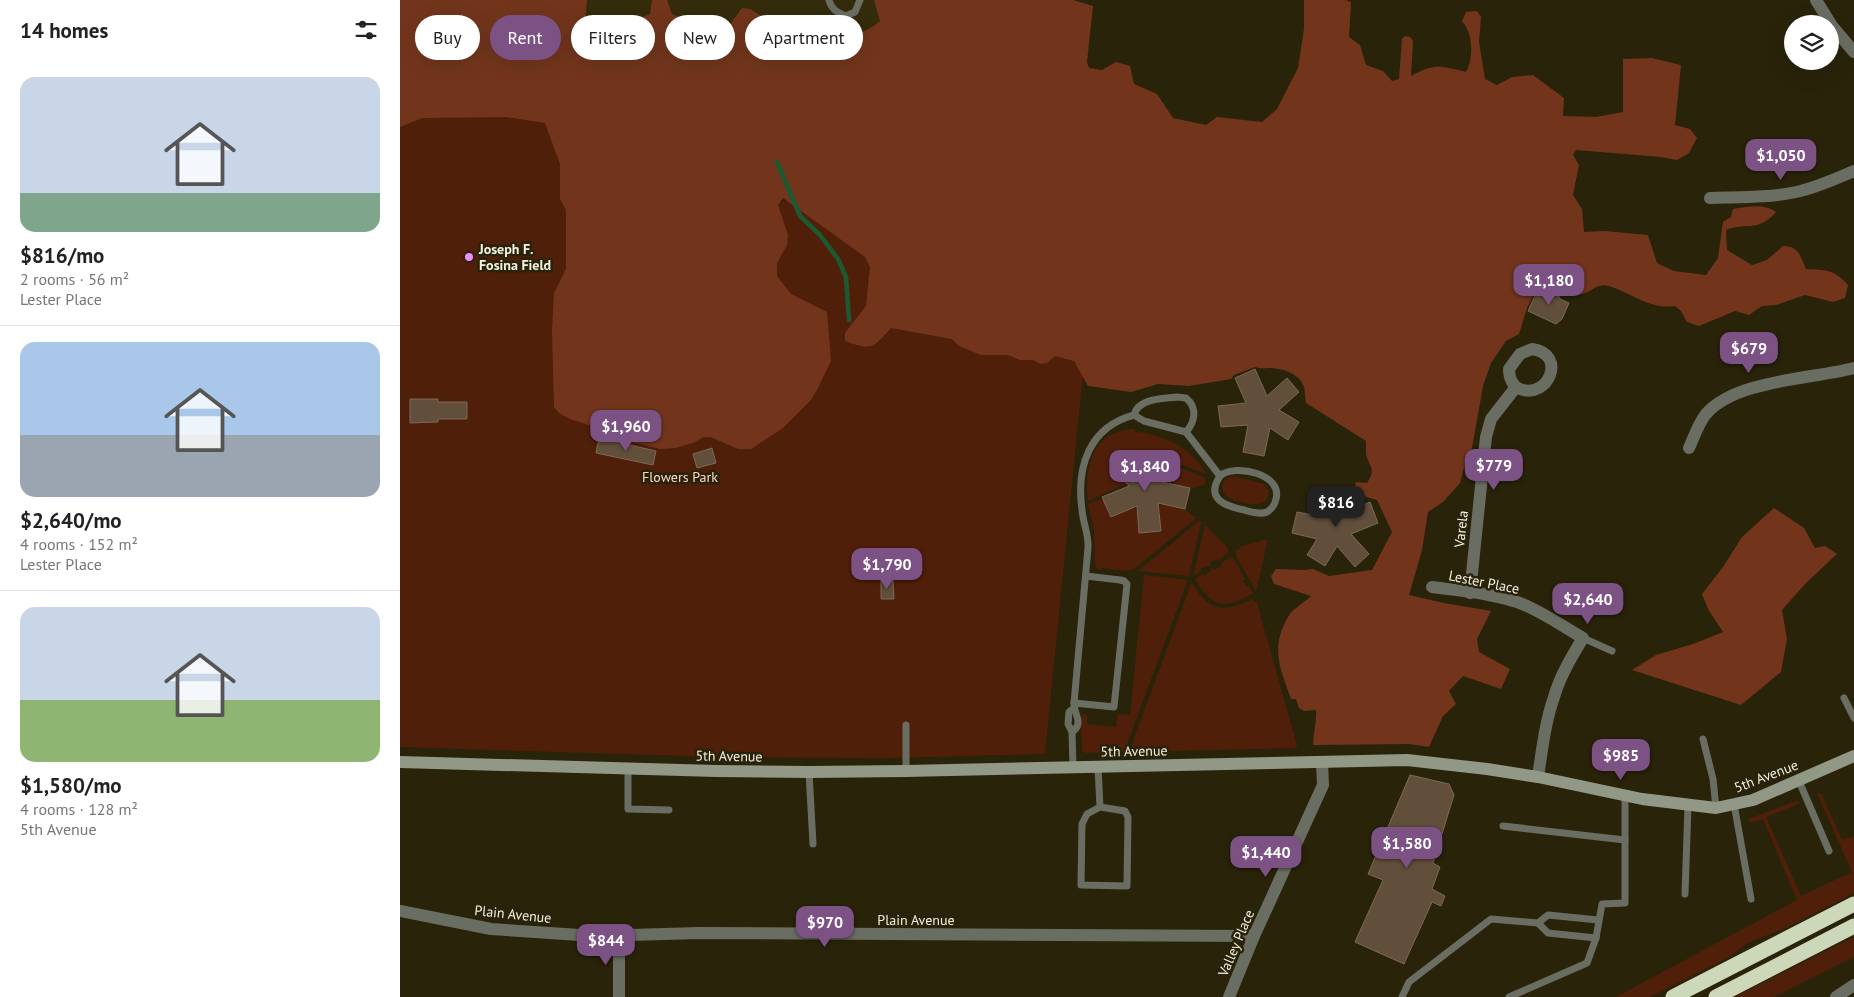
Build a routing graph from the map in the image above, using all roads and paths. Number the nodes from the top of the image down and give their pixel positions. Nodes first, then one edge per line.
1 (829, 0) edge
2 (860, 0) edge
3 (1816, 0) edge
4 (1854, 52) edge
5 (1854, 171) edge
6 (1710, 198) dead end
7 (1854, 368) edge
8 (1516, 387) dead end
9 (1134, 415) junction
10 (1186, 432) junction
11 (1689, 448) dead end
12 (1220, 476) junction
13 (1086, 576) junction
14 (1432, 587) dead end
15 (1470, 593) junction
16 (1583, 638) junction
17 (1612, 651) dead end
18 (1844, 698) dead end
19 (1074, 706) junction
20 (1854, 718) edge
21 (906, 724) dead end
22 (1703, 739) dead end
23 (1854, 756) edge
24 (400, 762) edge
25 (1322, 762) junction
26 (1098, 767) junction
27 (1074, 768) junction
28 (628, 769) junction
29 (906, 771) junction
30 (809, 772) junction
31 (1538, 777) junction
32 (1799, 781) junction
33 (1625, 796) junction
34 (1734, 804) junction
35 (1688, 805) junction
36 (1100, 807) junction
37 (1716, 808) junction
38 (668, 810) dead end
39 (1503, 826) dead end
40 (1625, 840) junction
41 (813, 844) dead end
42 (1830, 851) dead end
43 (1685, 894) dead end
44 (1751, 898) dead end
45 (1854, 904) edge
46 (400, 911) edge
47 (1598, 920) junction
48 (1538, 923) junction
49 (1854, 926) edge
50 (619, 936) junction
51 (1254, 936) junction
52 (1596, 938) junction
53 (1854, 985) edge
54 (619, 997) edge
55 (1229, 997) edge
56 (1402, 997) edge
57 (1509, 997) edge
58 (1673, 997) edge
59 (1716, 997) edge
60 (1836, 997) edge

1 - 2 lane
3 - 4 street
5 - 6 street
7 - 11 street
8 - 15 street, Varela
9 - 10 lane
9 - 10 lane
9 - 13 lane
10 - 12 lane
12 - 12 lane
13 - 19 lane
13 - 19 lane
14 - 15 street, Lester Place
15 - 16 street, Lester Place
16 - 17 lane, Lester Place
16 - 31 street
18 - 20 lane
19 - 27 lane
21 - 29 lane
22 - 37 lane
23 - 32 street, 5th Avenue
24 - 28 street, 5th Avenue
25 - 26 street, 5th Avenue
25 - 31 street, 5th Avenue
25 - 51 street, Valley Place
26 - 27 street, 5th Avenue
26 - 36 lane
27 - 29 street, 5th Avenue
28 - 30 street, 5th Avenue
28 - 38 lane
29 - 30 street, 5th Avenue
30 - 41 lane
31 - 33 street, 5th Avenue
32 - 34 street, 5th Avenue
32 - 42 lane
33 - 35 street, 5th Avenue
33 - 40 lane
34 - 37 street, 5th Avenue
34 - 44 lane
35 - 37 street, 5th Avenue
35 - 43 lane
36 - 36 lane
39 - 40 lane
40 - 47 lane
45 - 58 highway
46 - 50 street, Plain Avenue
47 - 48 lane
47 - 52 lane
48 - 52 lane
48 - 56 lane
49 - 59 highway
50 - 51 street, Plain Avenue
50 - 54 street
51 - 55 street, Valley Place
52 - 57 lane
53 - 60 street

